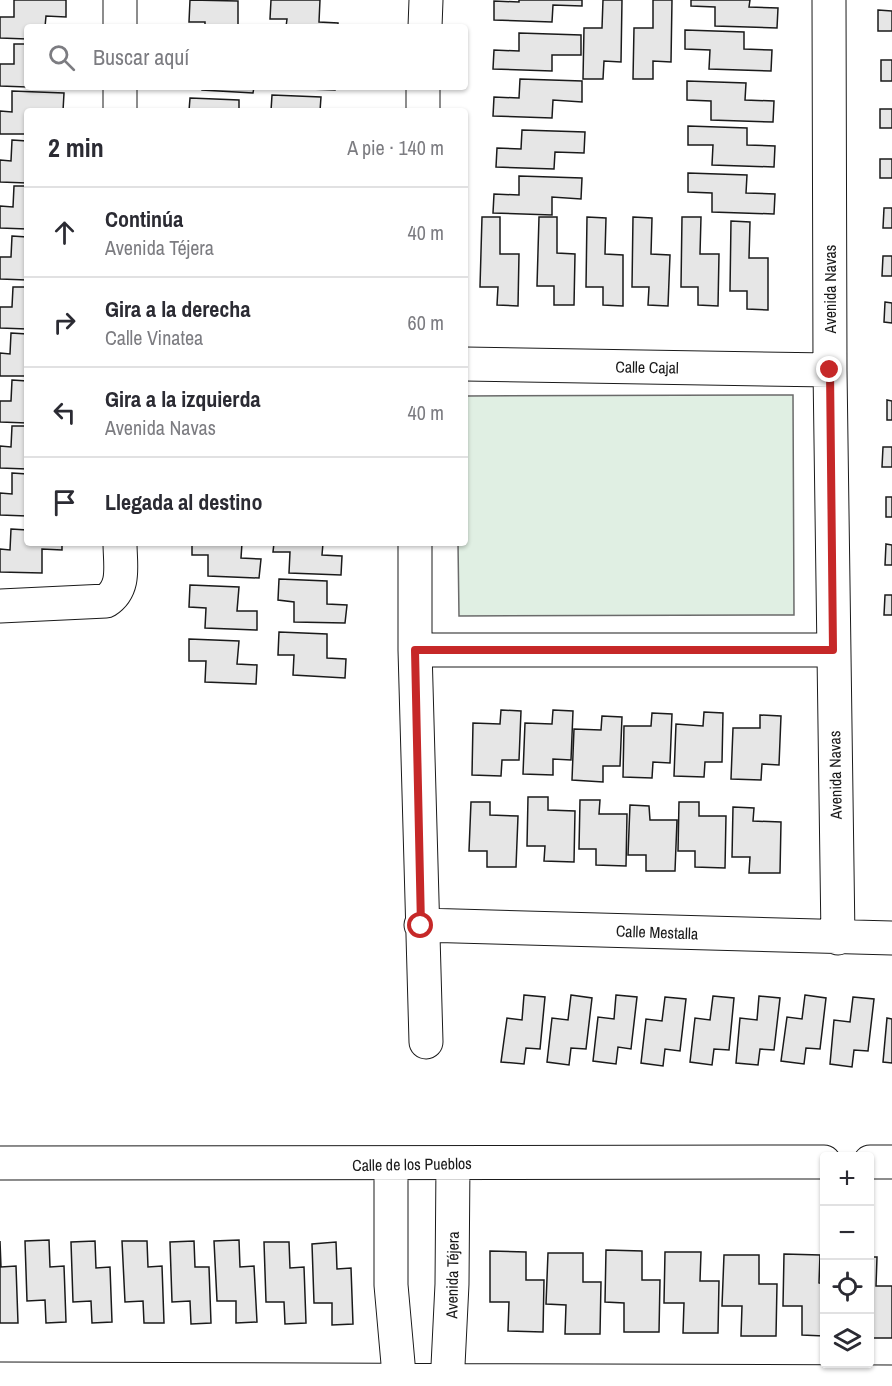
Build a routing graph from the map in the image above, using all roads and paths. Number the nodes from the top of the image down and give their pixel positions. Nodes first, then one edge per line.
1 (120, 0) edge
2 (426, 0) edge
3 (829, 0) edge
4 (120, 24) edge
5 (425, 24) edge
6 (120, 90) edge
7 (423, 90) edge
8 (120, 108) edge
9 (423, 108) edge
10 (468, 364) edge
11 (830, 370) junction
12 (120, 546) edge
13 (415, 546) edge
14 (0, 606) edge
15 (415, 650) junction
16 (833, 650) junction
17 (421, 926) junction
18 (838, 938) junction
19 (892, 938) edge
20 (426, 1042) dead end
21 (820, 1162) edge
22 (874, 1162) edge
23 (892, 1162) edge
24 (0, 1163) edge
25 (453, 1163) junction
26 (391, 1165) junction
27 (0, 1379) edge
28 (122, 1382) edge
29 (892, 1382) edge
30 (398, 1383) edge
31 (448, 1384) edge
32 (825, 1384) edge

1 - 4 street
2 - 5 street
3 - 11 street, Avenida Navas
6 - 8 street
7 - 9 street
10 - 11 street, Calle Cajal
11 - 16 street, Avenida Navas
12 - 14 street
13 - 15 street
15 - 16 street
15 - 17 street
16 - 18 street, Avenida Navas
17 - 18 street, Calle Mestalla
17 - 20 street
18 - 19 street, Calle Mestalla
21 - 25 street, Calle de los Pueblos
22 - 23 street
24 - 26 street, Calle de los Pueblos
25 - 26 street, Calle de los Pueblos
25 - 31 street, Avenida Téjera
26 - 30 street
27 - 28 street
28 - 30 street
29 - 32 street
30 - 31 street
31 - 32 street

